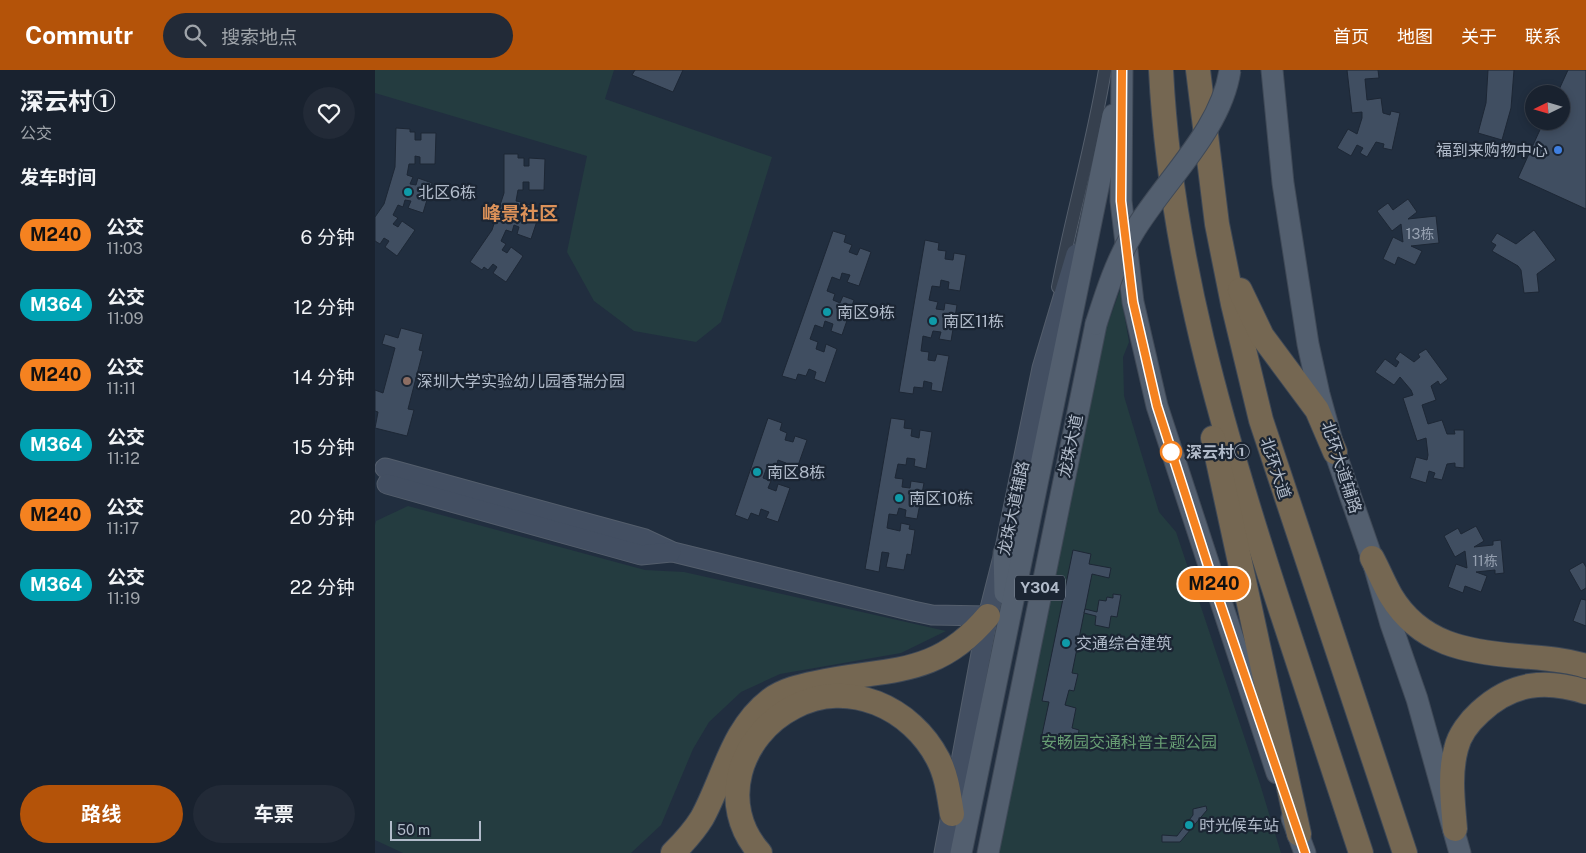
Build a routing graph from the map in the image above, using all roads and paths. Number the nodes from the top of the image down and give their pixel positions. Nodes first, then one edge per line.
1 (1161, 70) edge
2 (1198, 70) edge
3 (1230, 70) edge
4 (1272, 70) edge
5 (1116, 71) edge
6 (1102, 167) junction
7 (1217, 224) junction
8 (1205, 360) junction
9 (1042, 368) junction
10 (1335, 452) junction
11 (381, 477) edge
12 (1004, 553) joint
13 (1372, 558) junction
14 (997, 623) junction
15 (1586, 666) edge
16 (1586, 692) edge
17 (952, 814) junction
18 (1455, 829) junction
19 (1302, 843) edge
20 (673, 853) edge
21 (759, 853) edge
22 (944, 853) edge
23 (961, 853) edge
24 (987, 853) edge
25 (1361, 853) edge
26 (1405, 853) edge
27 (1461, 853) edge

1 - 8 highway
2 - 7 highway, 北环大道
3 - 24 main road, 龙珠大道 / Y304, bridge
4 - 10 main road, 北环大道辅路
5 - 6 main road, 龙珠大道
5 - 9 street
5 - 19 main road
6 - 9 main road, 龙珠大道辅路
6 - 14 main road, 龙珠大道
7 - 10 highway
7 - 26 highway, 北环大道
8 - 19 highway
8 - 25 highway
9 - 12 main road, 龙珠大道辅路
10 - 13 main road, 北环大道辅路
11 - 14 main road
12 - 14 main road
13 - 15 highway
13 - 18 main road, 北环大道辅路
14 - 17 main road
14 - 20 highway
14 - 23 main road, 龙珠大道
16 - 18 highway
17 - 21 highway
17 - 22 main road
18 - 27 main road, 北环大道辅路

